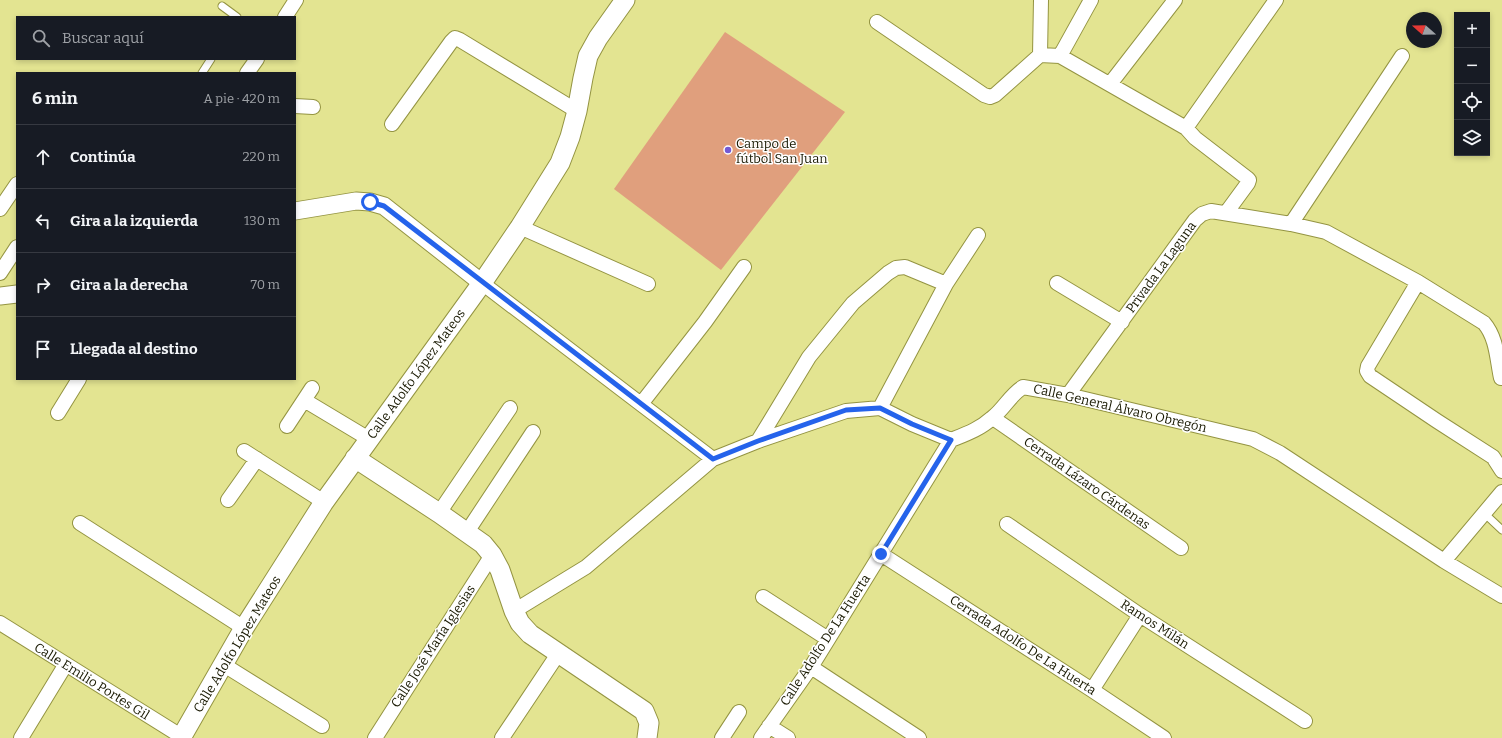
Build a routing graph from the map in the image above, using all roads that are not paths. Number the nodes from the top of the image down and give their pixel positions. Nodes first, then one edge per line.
1 (296, 0) edge
2 (625, 0) edge
3 (1041, 0) edge
4 (1091, 0) edge
5 (1175, 0) edge
6 (1276, 0) edge
7 (222, 6) dead end
8 (236, 16) edge
9 (286, 16) edge
10 (877, 22) dead end
11 (1040, 55) junction
12 (1060, 56) junction
13 (1402, 56) dead end
14 (210, 60) edge
15 (255, 60) edge
16 (203, 72) edge
17 (248, 72) edge
18 (1110, 84) junction
19 (296, 106) edge
20 (313, 107) dead end
21 (577, 111) junction
22 (392, 124) dead end
23 (1186, 128) junction
24 (16, 185) edge
25 (0, 209) edge
26 (296, 211) edge
27 (1226, 213) junction
28 (1291, 224) junction
29 (520, 227) junction
30 (978, 235) dead end
31 (16, 249) edge
32 (744, 267) dead end
33 (0, 273) edge
34 (1418, 282) junction
35 (482, 283) junction
36 (1057, 283) dead end
37 (648, 284) dead end
38 (946, 284) junction
39 (16, 294) edge
40 (0, 296) edge
41 (1122, 322) junction
42 (1501, 378) dead end
43 (78, 380) edge
44 (312, 388) dead end
45 (1068, 395) junction
46 (304, 400) junction
47 (642, 404) junction
48 (510, 408) dead end
49 (880, 408) junction
50 (58, 413) dead end
51 (993, 418) junction
52 (287, 426) dead end
53 (534, 432) dead end
54 (369, 439) junction
55 (951, 440) junction
56 (758, 441) junction
57 (244, 451) dead end
58 (355, 458) junction
59 (257, 459) junction
60 (713, 459) junction
61 (1502, 471) edge
62 (1502, 492) edge
63 (228, 500) dead end
64 (324, 502) junction
65 (439, 513) junction
66 (1484, 513) junction
67 (80, 523) dead end
68 (1006, 524) dead end
69 (1502, 530) edge
70 (467, 532) junction
71 (1181, 548) dead end
72 (881, 554) junction
73 (492, 555) junction
74 (1444, 561) junction
75 (1502, 596) edge
76 (763, 598) dead end
77 (514, 611) junction
78 (1140, 615) junction
79 (0, 623) edge
80 (244, 628) junction
81 (828, 638) junction
82 (558, 654) junction
83 (66, 664) junction
84 (224, 665) junction
85 (811, 667) junction
86 (1092, 690) junction
87 (739, 712) dead end
88 (1305, 721) dead end
89 (322, 726) dead end
90 (769, 726) junction
91 (21, 738) edge
92 (182, 738) edge
93 (375, 738) edge
94 (502, 738) edge
95 (647, 738) edge
96 (722, 738) edge
97 (760, 738) edge
98 (788, 738) edge
99 (919, 738) edge
100 (1164, 738) edge

1 - 9 street
2 - 21 main road, Calle Adolfo López Mateos
3 - 11 street
4 - 12 street
5 - 18 street
6 - 23 street
7 - 8 lane
10 - 11 street
11 - 12 street
12 - 18 street
13 - 28 street
14 - 16 lane
15 - 17 street
18 - 23 street
19 - 20 street
21 - 22 street
21 - 29 main road, Calle Adolfo López Mateos
23 - 27 street
24 - 25 street
26 - 35 street
27 - 28 street, Privada La Laguna
27 - 41 street, Privada La Laguna
28 - 34 street, Privada La Laguna
29 - 35 main road, Calle Adolfo López Mateos
29 - 37 street
30 - 38 street
31 - 33 street
32 - 47 street
34 - 42 street, Privada La Laguna
34 - 61 street
35 - 47 street
35 - 54 main road, Calle Adolfo López Mateos
36 - 41 street
38 - 49 street
38 - 56 street
39 - 40 street
41 - 45 street, Privada La Laguna
43 - 50 street
44 - 46 street
45 - 51 street, Calle General Álvaro Obregón
45 - 74 street, Calle General Álvaro Obregón
46 - 52 street
46 - 54 street
47 - 60 street
48 - 65 street
49 - 55 street
49 - 56 street
51 - 55 street, Calle General Álvaro Obregón
51 - 71 street, Cerrada Lázaro Cárdenas
53 - 70 street
54 - 58 main road, Calle Adolfo López Mateos
55 - 72 street, Calle Adolfo De La Huerta
56 - 60 street
57 - 59 street
58 - 64 main road, Calle Adolfo López Mateos
58 - 65 main road
59 - 63 street
59 - 64 street
60 - 77 street
62 - 66 street
64 - 80 main road, Calle Adolfo López Mateos
65 - 70 main road
66 - 69 lane
66 - 74 street
67 - 80 street
68 - 78 street, Ramos Milán
70 - 73 main road
72 - 81 street, Calle Adolfo De La Huerta
72 - 86 street, Cerrada Adolfo De La Huerta
73 - 77 main road
73 - 93 street, Calle José María Iglesias
74 - 75 street, Calle General Álvaro Obregón
76 - 81 street
77 - 82 main road
78 - 86 street
78 - 88 street, Ramos Milán
79 - 83 street, Calle Emilio Portes Gil
80 - 84 main road, Calle Adolfo López Mateos
81 - 85 street, Calle Adolfo De La Huerta
82 - 94 street
82 - 95 main road
83 - 91 street
83 - 92 street, Calle Emilio Portes Gil
84 - 89 street
84 - 92 main road, Calle Adolfo López Mateos
85 - 90 street, Calle Adolfo De La Huerta
85 - 99 street
86 - 100 street, Cerrada Adolfo De La Huerta
87 - 96 street
90 - 97 street, Calle Adolfo De La Huerta
90 - 98 street

